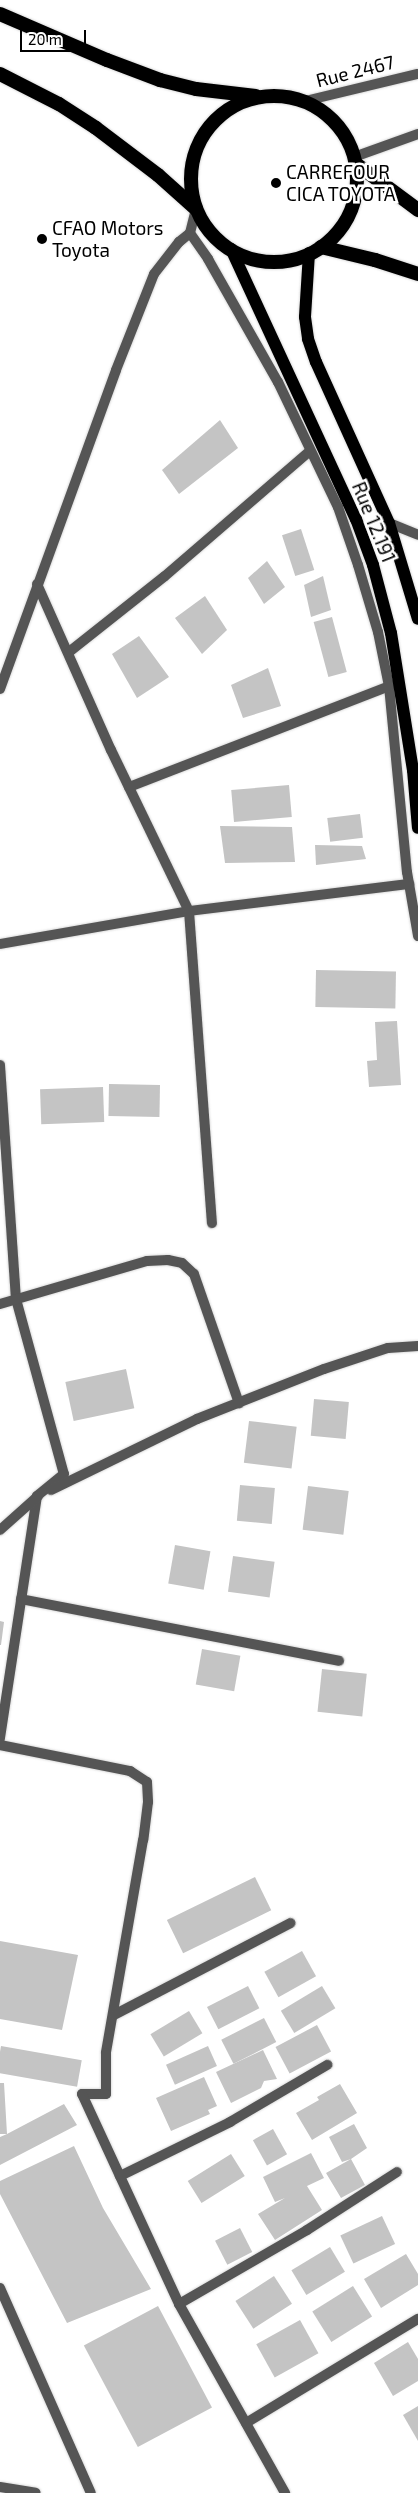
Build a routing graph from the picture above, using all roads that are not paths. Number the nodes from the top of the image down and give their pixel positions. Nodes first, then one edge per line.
1 (0, 14) edge
2 (1, 74) edge
3 (418, 74) edge
4 (267, 97) junction
5 (301, 102) junction
6 (418, 134) edge
7 (354, 160) junction
8 (196, 209) junction
9 (418, 210) edge
10 (190, 233) junction
11 (230, 249) junction
12 (315, 250) junction
13 (418, 274) edge
14 (310, 451) junction
15 (389, 523) junction
16 (418, 535) edge
17 (37, 584) junction
18 (418, 619) edge
19 (69, 652) junction
20 (389, 686) junction
21 (0, 689) edge
22 (129, 787) junction
23 (418, 828) edge
24 (409, 884) junction
25 (188, 911) junction
26 (418, 936) edge
27 (0, 944) edge
28 (0, 1065) edge
29 (1, 1107) edge
30 (212, 1223) dead end
31 (16, 1299) junction
32 (0, 1304) edge
33 (418, 1346) edge
34 (239, 1403) junction
35 (37, 1496) junction
36 (0, 1530) edge
37 (21, 1599) junction
38 (340, 1661) dead end
39 (0, 1739) edge
40 (0, 1745) edge
41 (291, 1923) dead end
42 (114, 2015) junction
43 (327, 2065) dead end
44 (397, 2172) dead end
45 (120, 2176) junction
46 (0, 2288) edge
47 (179, 2304) junction
48 (0, 2312) edge
49 (11, 2313) junction
50 (418, 2319) edge
51 (246, 2422) junction
52 (0, 2487) edge
53 (36, 2493) edge
54 (91, 2493) edge
55 (285, 2493) edge

1 - 4 highway
2 - 8 highway
3 - 5 street, Rue 2467
4 - 5 highway
4 - 8 highway
5 - 7 highway
6 - 7 street
7 - 9 highway
7 - 12 highway
8 - 10 street
8 - 11 highway
10 - 14 street
10 - 17 street
11 - 12 highway
11 - 23 main road, Rue 12.191
12 - 13 highway
12 - 15 main road, Rue 12.191
14 - 19 street
14 - 20 street
15 - 16 street
15 - 18 main road, Rue 12.191
17 - 19 street
17 - 21 street
19 - 22 street
20 - 22 street
20 - 24 street
22 - 25 street
24 - 25 street
24 - 26 street
25 - 27 street
25 - 30 street
28 - 29 street
29 - 31 street
31 - 32 street
31 - 34 street
31 - 35 street
33 - 34 street
34 - 35 street
35 - 36 street
35 - 37 street
37 - 38 street
37 - 39 street
40 - 42 street
41 - 42 street
42 - 45 street
43 - 45 street
44 - 47 street
45 - 47 street
46 - 49 street
47 - 51 street
48 - 49 street
49 - 54 street
50 - 51 street
51 - 55 street
52 - 53 street

